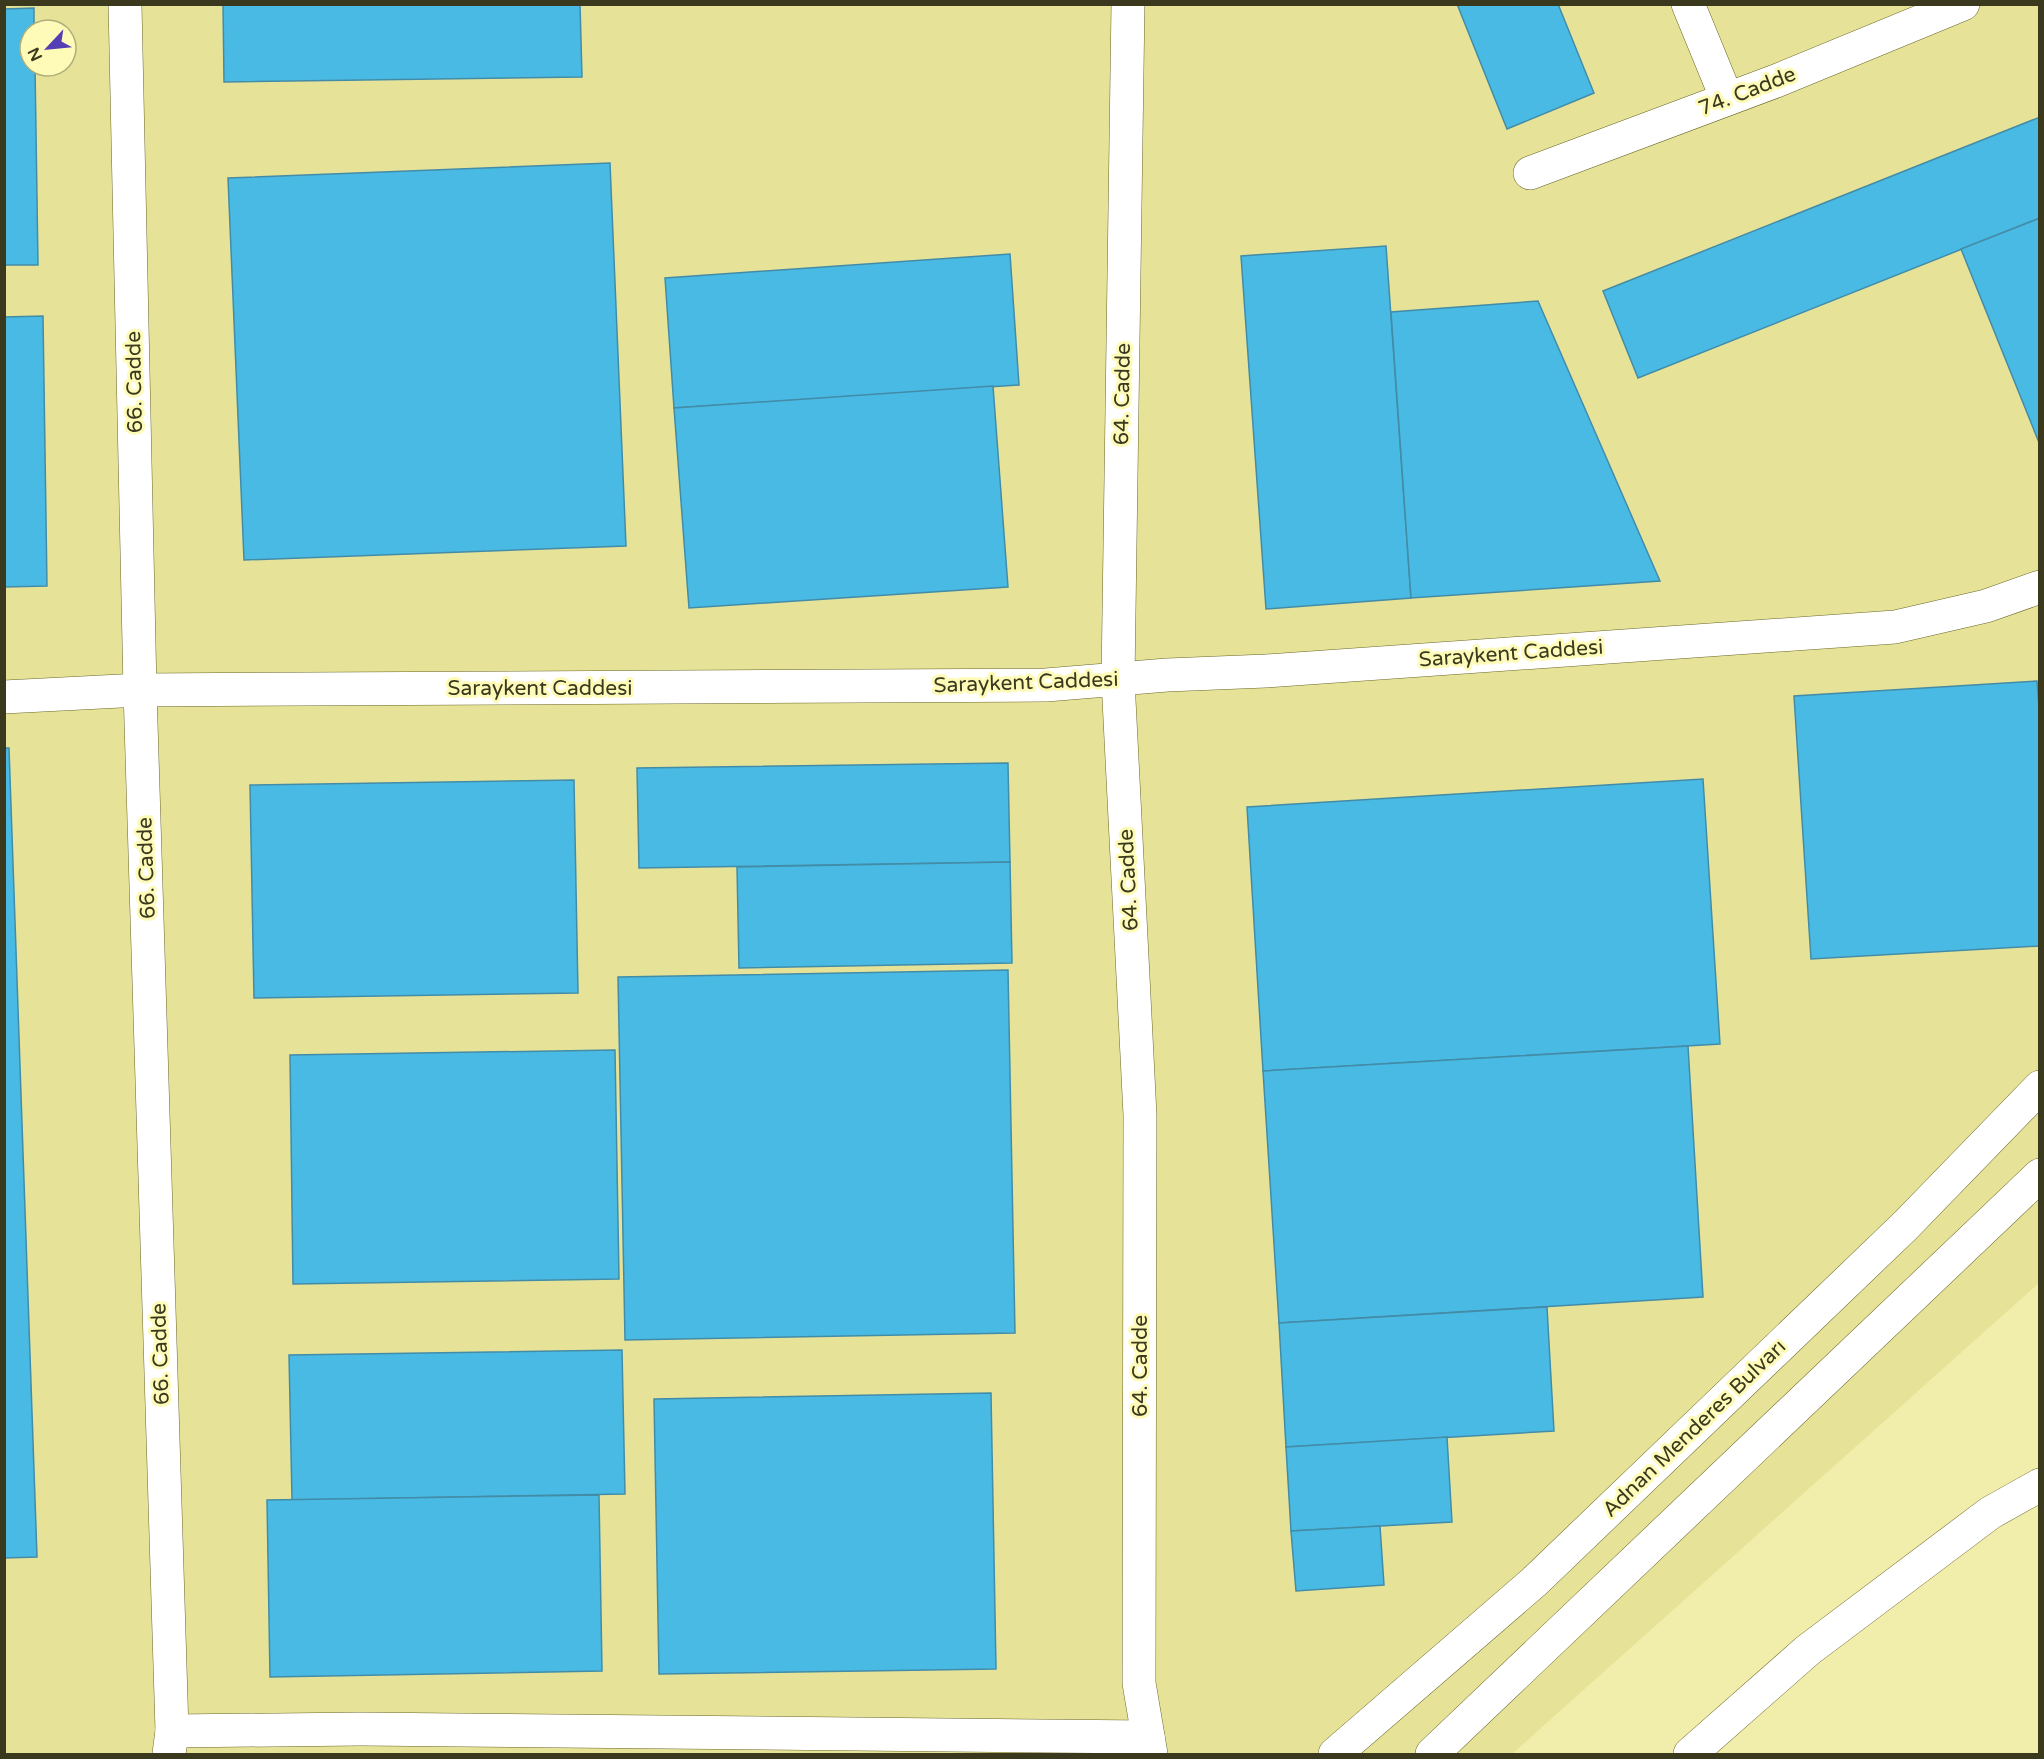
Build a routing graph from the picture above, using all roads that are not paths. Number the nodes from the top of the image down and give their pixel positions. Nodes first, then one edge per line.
1 (125, 4) edge
2 (1128, 4) edge
3 (1688, 4) edge
4 (1963, 4) edge
5 (1728, 99) junction
6 (1530, 174) dead end
7 (2040, 587) edge
8 (1119, 680) junction
9 (140, 690) junction
10 (4, 697) edge
11 (2040, 1087) edge
12 (2040, 1174) edge
13 (2040, 1485) edge
14 (170, 1743) edge
15 (1150, 1746) edge
16 (1335, 1755) edge
17 (1432, 1755) edge
18 (1690, 1755) edge

1 - 9 main road, 66. Cadde
2 - 8 main road, 64. Cadde
3 - 5 main road
4 - 5 main road, 74. Cadde
5 - 6 main road, 74. Cadde
7 - 8 main road, Saraykent Caddesi
8 - 9 main road, Saraykent Caddesi
8 - 15 main road, 64. Cadde
9 - 10 main road, Saraykent Caddesi
9 - 14 main road, 66. Cadde
11 - 16 main road, Adnan Menderes Bulvarı
12 - 17 main road
13 - 18 main road
14 - 15 main road

